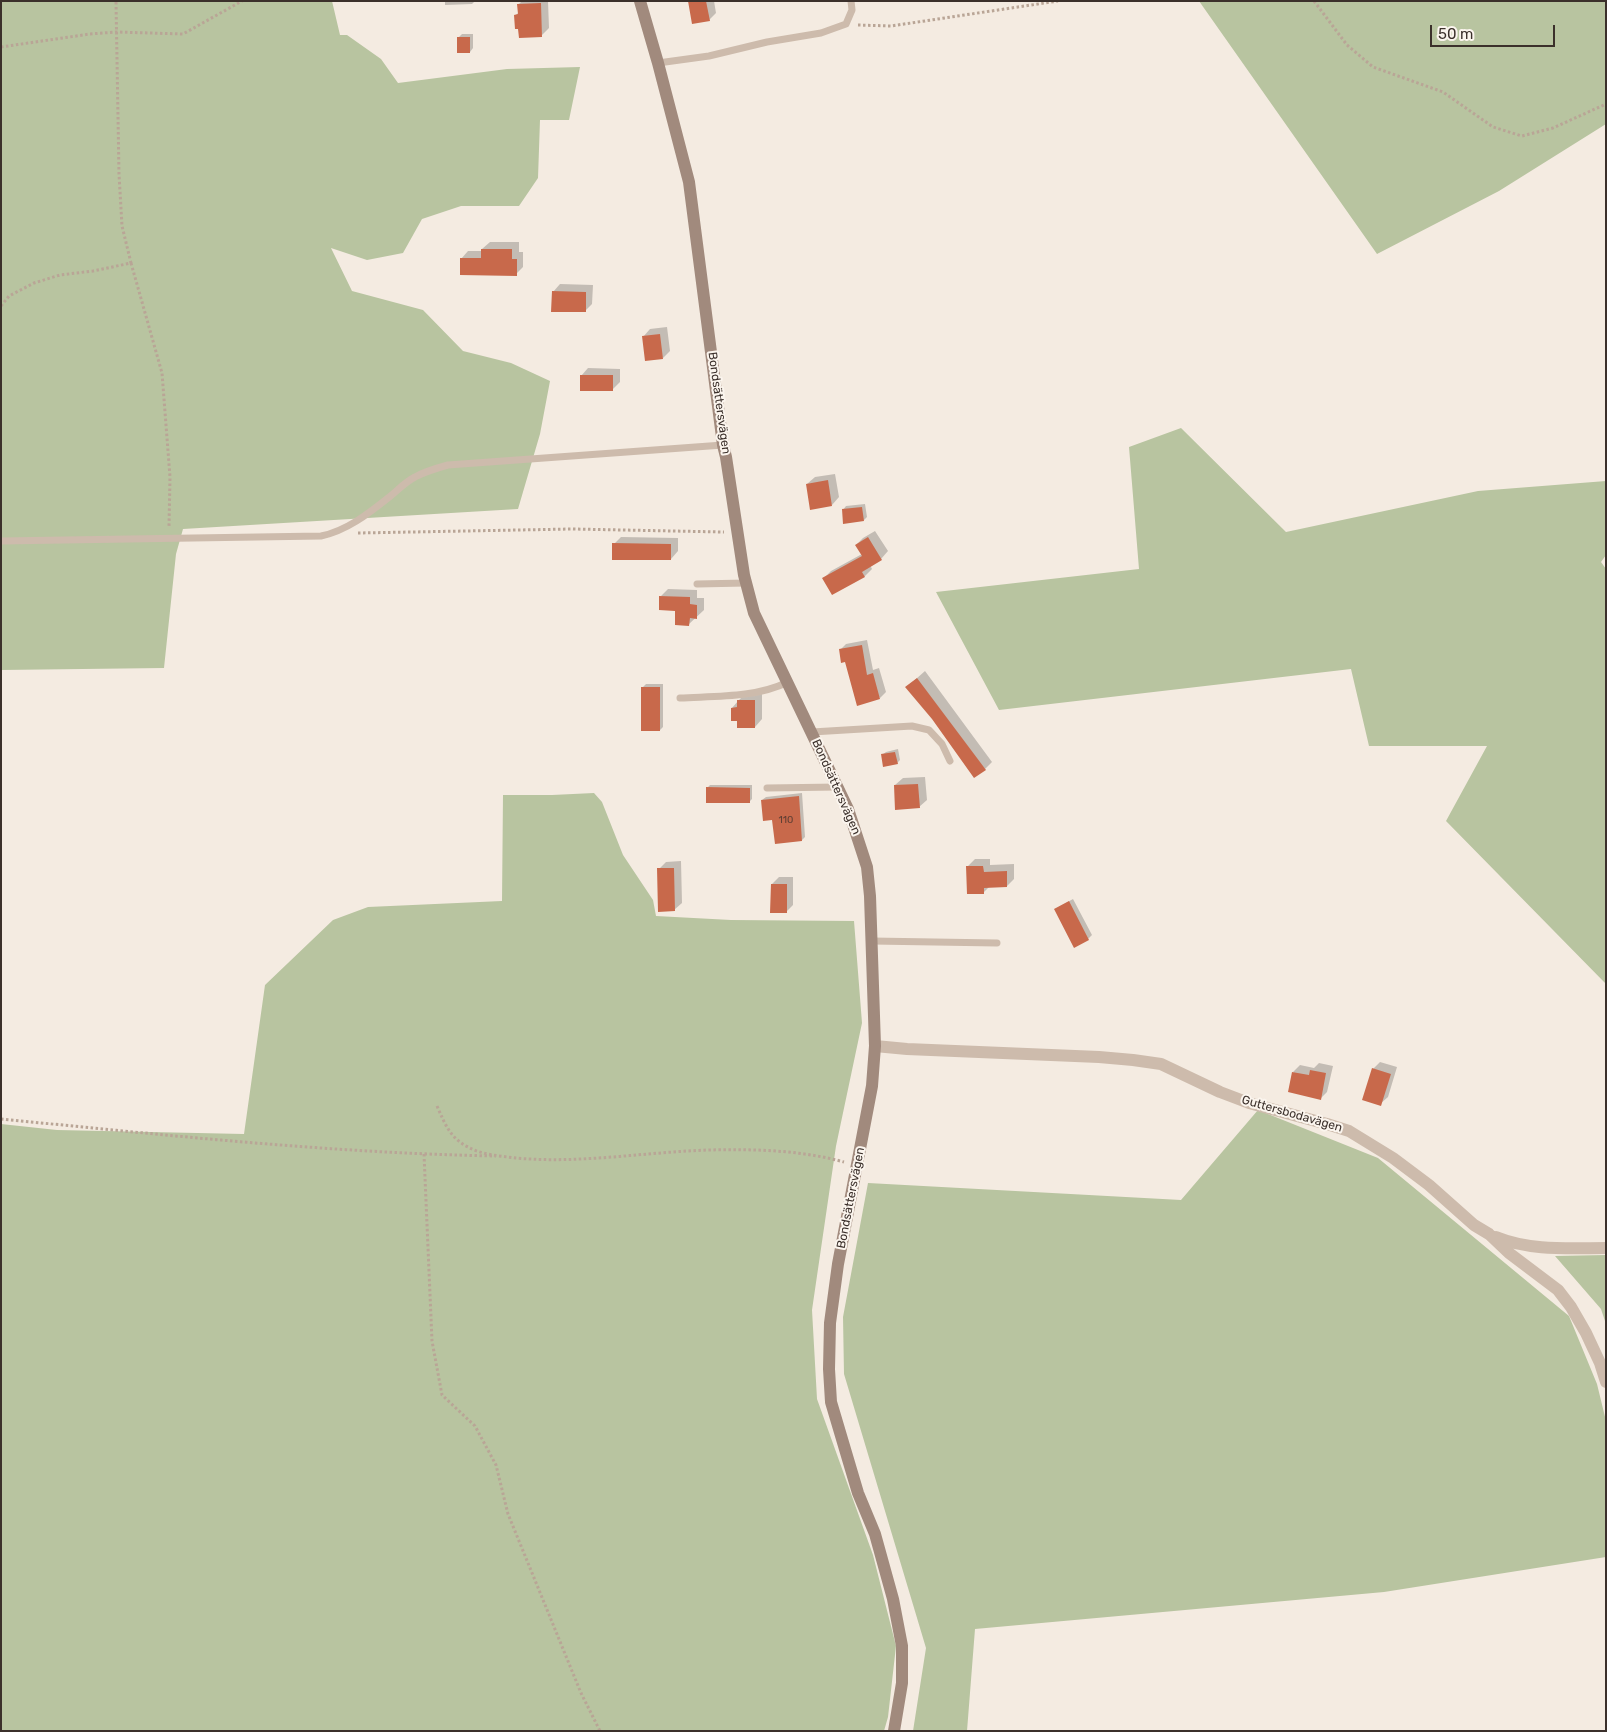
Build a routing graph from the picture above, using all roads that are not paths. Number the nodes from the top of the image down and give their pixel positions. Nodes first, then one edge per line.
1 (640, 1) edge
2 (852, 1) edge
3 (658, 63) junction
4 (723, 445) junction
5 (1, 541) edge
6 (746, 583) junction
7 (697, 584) dead end
8 (788, 682) junction
9 (680, 698) dead end
10 (812, 732) junction
11 (950, 761) dead end
12 (838, 786) junction
13 (767, 788) dead end
14 (872, 941) junction
15 (997, 943) dead end
16 (876, 1046) junction
17 (1489, 1234) junction
18 (1606, 1248) edge
19 (1606, 1382) edge
20 (894, 1731) edge

1 - 3 street, Bondsättersvägen
2 - 3 lane
3 - 4 street, Bondsättersvägen
4 - 5 lane
4 - 6 street, Bondsättersvägen
6 - 7 lane
6 - 8 street, Bondsättersvägen
8 - 9 lane
8 - 10 street, Bondsättersvägen
10 - 11 lane
10 - 12 street, Bondsättersvägen
12 - 13 lane
12 - 14 street, Bondsättersvägen
14 - 15 lane
14 - 16 street, Bondsättersvägen
16 - 17 street, Guttersbodavägen
16 - 20 street, Bondsättersvägen
17 - 18 street
17 - 19 street, Guttersbodavägen

